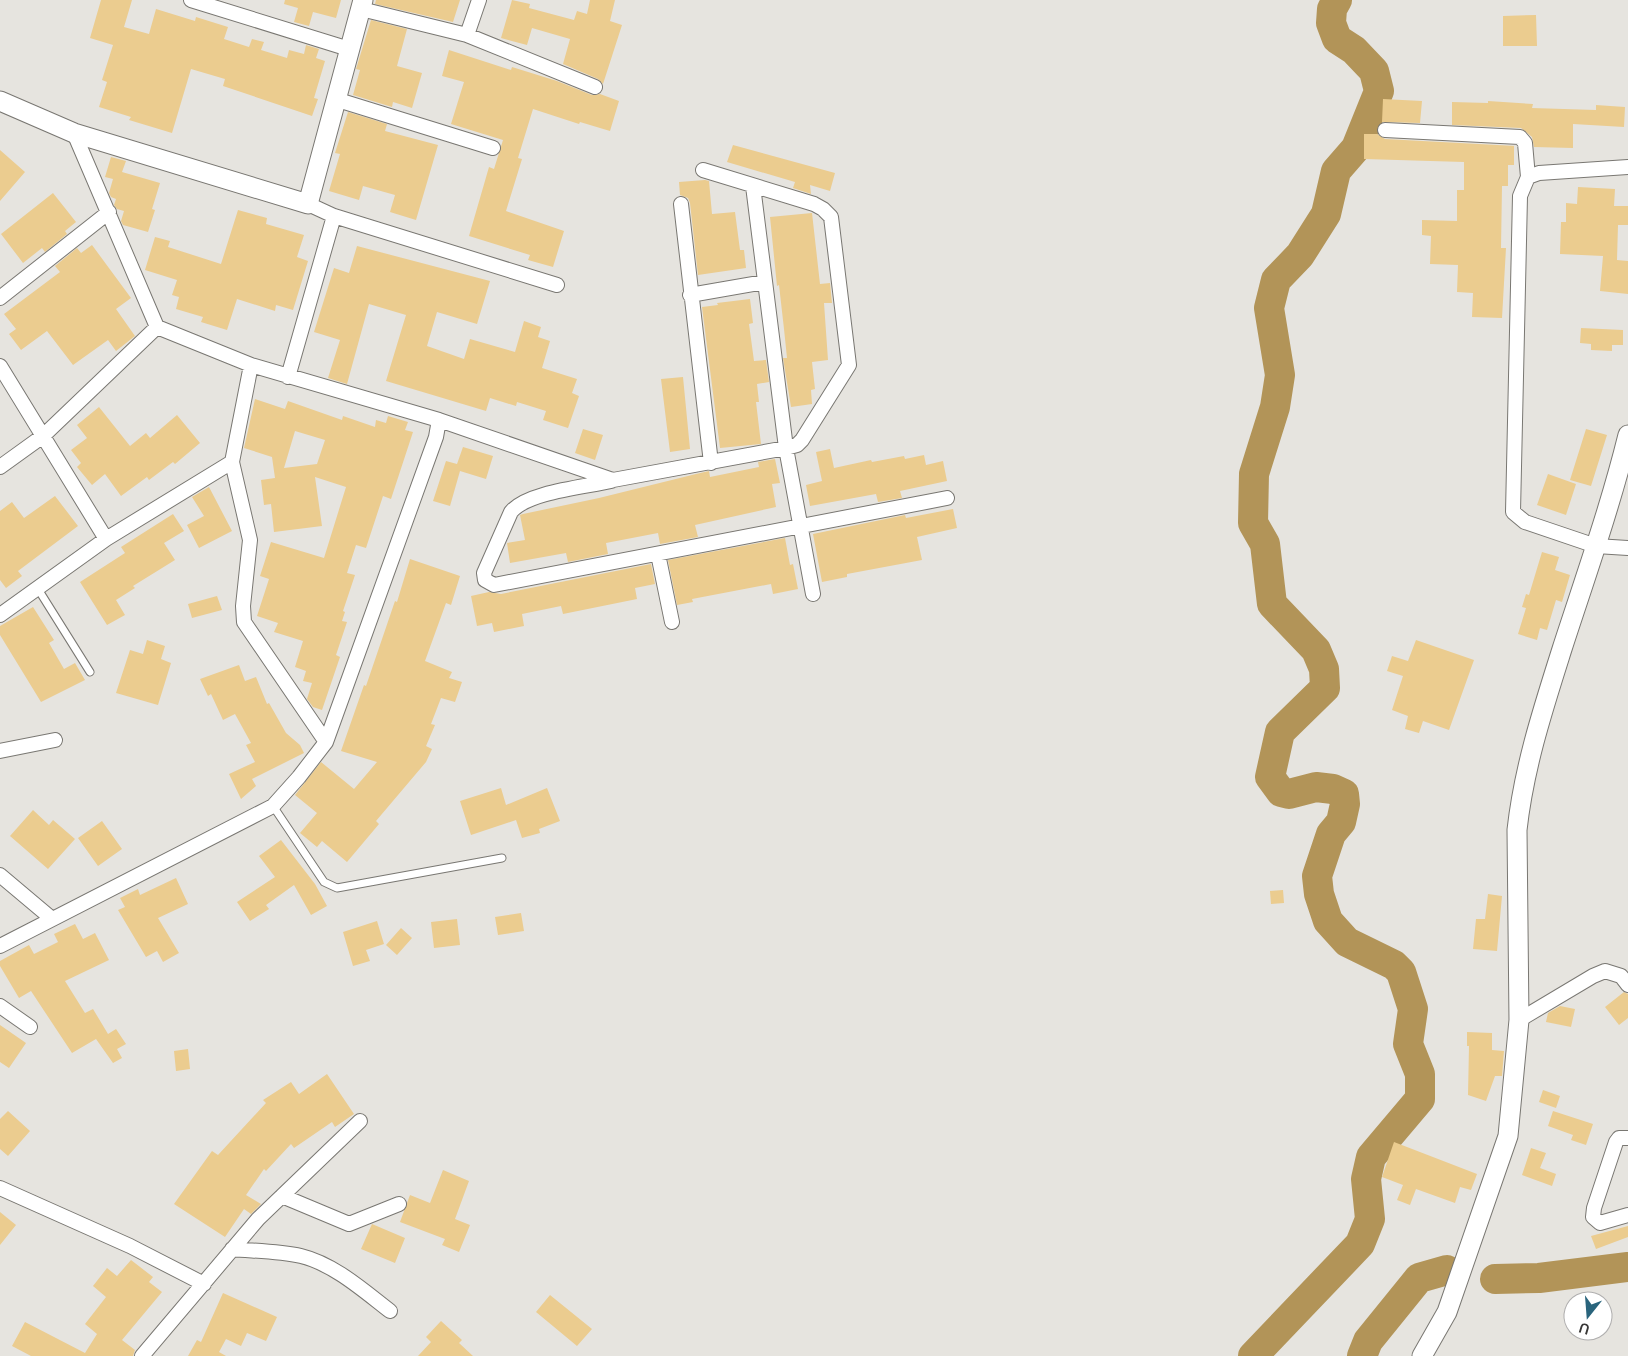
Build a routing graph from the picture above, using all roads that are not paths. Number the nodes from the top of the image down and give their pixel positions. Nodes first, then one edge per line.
1 (191, 0) edge
2 (479, 0) edge
3 (362, 5) edge
4 (467, 35) junction
5 (348, 49) junction
6 (595, 87) dead end
7 (338, 100) junction
8 (0, 101) edge
9 (1385, 130) dead end
10 (74, 133) junction
11 (494, 148) dead end
12 (1628, 167) edge
13 (704, 170) dead end
14 (1528, 176) junction
15 (753, 186) junction
16 (308, 204) junction
17 (681, 204) dead end
18 (109, 212) junction
19 (334, 216) junction
20 (765, 282) junction
21 (557, 285) dead end
22 (690, 295) junction
23 (0, 298) edge
24 (157, 327) junction
25 (251, 365) junction
26 (0, 366) edge
27 (288, 377) junction
28 (440, 420) junction
29 (1628, 435) edge
30 (43, 436) junction
31 (786, 448) junction
32 (1625, 456) edge
33 (232, 462) junction
34 (710, 463) junction
35 (0, 467) edge
36 (613, 480) junction
37 (947, 498) dead end
38 (800, 526) junction
39 (106, 539) junction
40 (1596, 546) junction
41 (1628, 548) edge
42 (658, 554) junction
43 (38, 590) junction
44 (813, 594) dead end
45 (0, 615) edge
46 (672, 622) dead end
47 (90, 672) dead end
48 (55, 740) dead end
49 (326, 742) junction
50 (0, 751) edge
51 (273, 806) junction
52 (502, 858) dead end
53 (0, 875) edge
54 (51, 918) junction
55 (0, 946) edge
56 (1628, 985) edge
57 (0, 1006) edge
58 (1519, 1020) junction
59 (30, 1027) dead end
60 (360, 1121) dead end
61 (1628, 1138) edge
62 (0, 1188) edge
63 (282, 1196) junction
64 (399, 1204) dead end
65 (1628, 1215) edge
66 (232, 1249) junction
67 (204, 1284) junction
68 (390, 1311) dead end
69 (142, 1356) edge
70 (1422, 1356) edge

1 - 5 street
2 - 4 street
3 - 4 street
3 - 5 street
4 - 6 street
5 - 7 street
7 - 11 street
7 - 16 street
8 - 10 street
9 - 14 street
10 - 16 street
10 - 18 street
12 - 14 street
13 - 15 street
14 - 40 street
15 - 20 street
15 - 31 street
16 - 19 street
17 - 22 street
18 - 23 street
18 - 24 street
19 - 21 street
19 - 27 street
20 - 22 street
20 - 31 street
22 - 34 street
24 - 25 street
24 - 30 street
25 - 27 street
25 - 33 street
26 - 30 street
27 - 28 street
28 - 36 street
28 - 49 street
29 - 32 street
30 - 35 street
30 - 39 street
31 - 34 street
31 - 38 street
32 - 40 street
33 - 39 street
33 - 49 street
34 - 36 street
36 - 42 street
37 - 38 street
38 - 42 street
38 - 44 street
39 - 43 street
40 - 41 street
40 - 58 street
42 - 46 street
43 - 45 street
43 - 47 lane
48 - 50 street
49 - 51 street
51 - 52 lane
51 - 54 street
53 - 54 street
54 - 55 street
56 - 58 street
57 - 59 street
58 - 70 street
60 - 63 street
61 - 65 street
62 - 67 street
63 - 64 street
63 - 66 street
66 - 67 street
66 - 68 street
67 - 69 street

